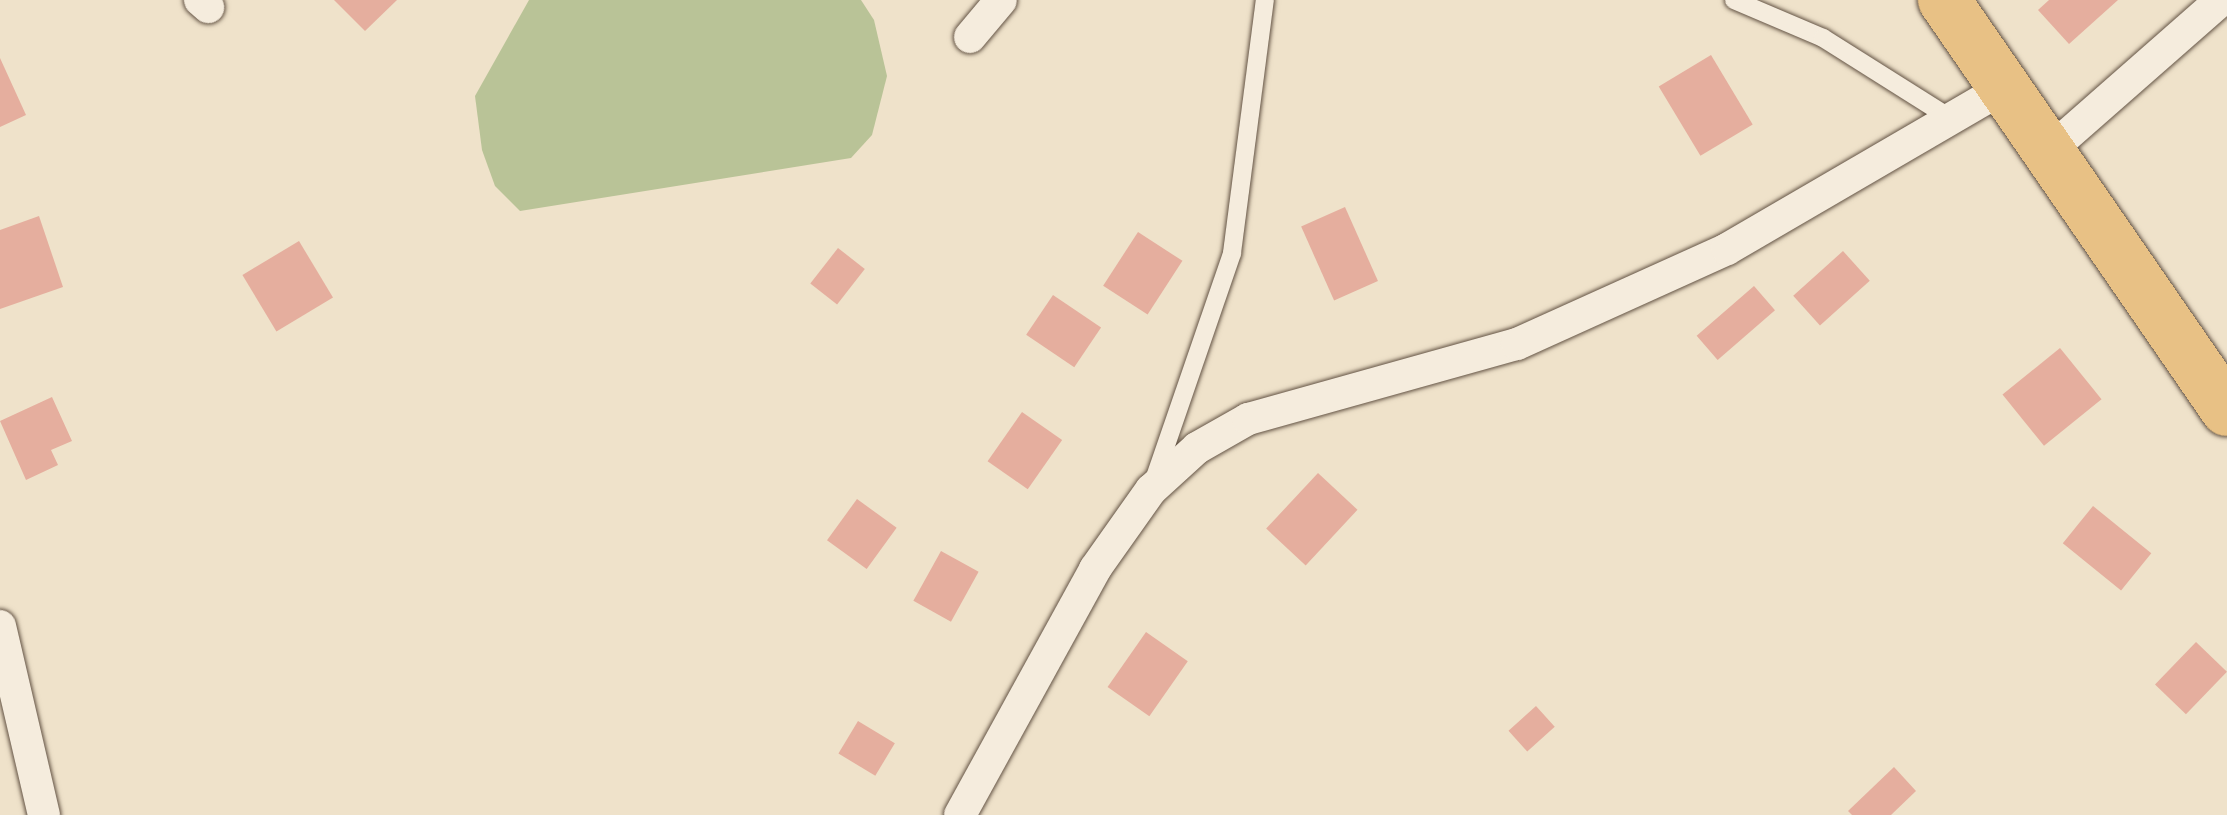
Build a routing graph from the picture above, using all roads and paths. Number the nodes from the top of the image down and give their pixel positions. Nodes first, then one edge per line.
1 (1002, 0) edge
2 (1265, 0) edge
3 (1734, 0) edge
4 (1944, 0) edge
5 (2220, 0) edge
6 (970, 37) dead end
7 (2008, 86) junction
8 (1953, 121) junction
9 (2048, 152) junction
10 (2227, 410) edge
11 (1151, 490) junction
12 (0, 626) edge
13 (44, 815) edge
14 (960, 815) edge

1 - 6 street
2 - 11 lane
3 - 8 lane
4 - 7 main road
5 - 9 street
7 - 8 street
7 - 9 main road
8 - 11 street
9 - 10 main road
11 - 14 street
12 - 13 street

